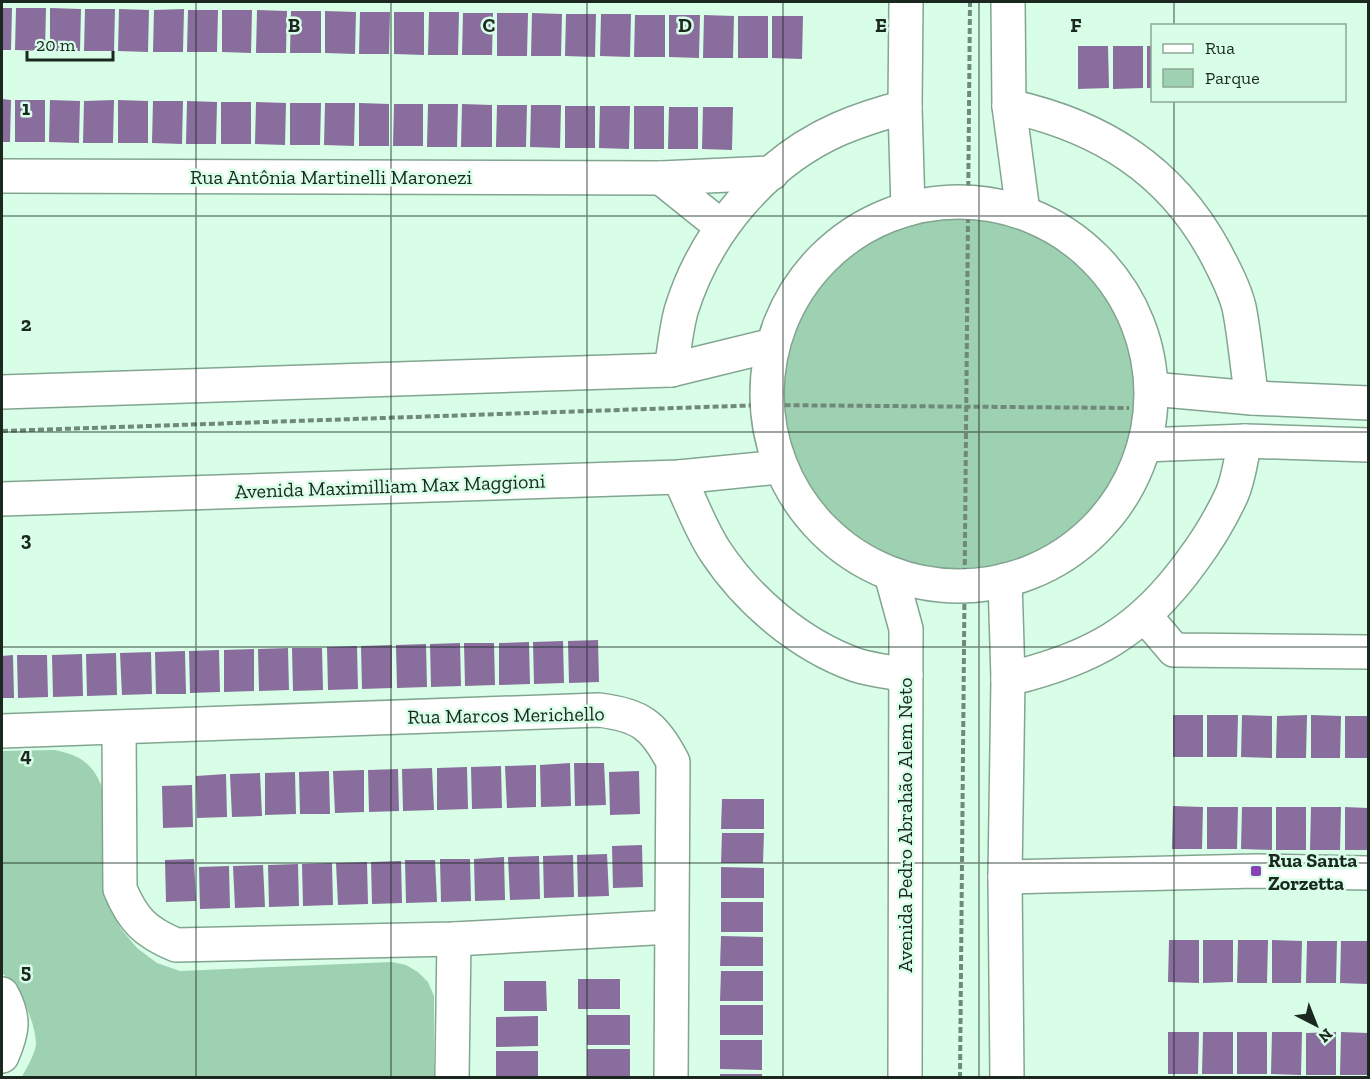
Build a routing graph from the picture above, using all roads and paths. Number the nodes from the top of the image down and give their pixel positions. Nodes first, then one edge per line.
1 (906, 2) edge
2 (970, 2) edge
3 (1008, 2) edge
4 (1009, 106) junction
5 (905, 107) junction
6 (771, 173) junction
7 (2, 176) edge
8 (661, 178) junction
9 (968, 202) junction
10 (908, 209) junction
11 (1023, 212) junction
12 (722, 227) junction
13 (773, 345) junction
14 (671, 370) junction
15 (2, 392) edge
16 (1151, 398) junction
17 (1252, 398) junction
18 (1368, 403) edge
19 (764, 405) junction
20 (966, 407) junction
21 (2, 431) edge
22 (1245, 441) junction
23 (1368, 445) edge
24 (1144, 446) junction
25 (779, 467) junction
26 (680, 477) junction
27 (2, 499) edge
28 (891, 574) junction
29 (1005, 580) junction
30 (964, 585) junction
31 (1145, 616) junction
32 (1368, 652) edge
33 (906, 675) junction
34 (1008, 679) junction
35 (119, 728) junction
36 (2, 731) edge
37 (1368, 873) edge
38 (1005, 877) junction
39 (670, 927) junction
40 (454, 939) junction
41 (2, 994) edge
42 (2, 1056) edge
43 (452, 1077) edge
44 (671, 1077) edge
45 (905, 1077) edge
46 (960, 1077) edge
47 (1007, 1077) edge

1 - 5 street
2 - 9 path
3 - 4 street
4 - 11 street
4 - 17 street
5 - 6 street
5 - 10 street
6 - 8 street, Rua Antônia Martinelli Maronezi
6 - 12 street
7 - 8 street, Rua Antônia Martinelli Maronezi
8 - 12 street
9 - 10 street
9 - 11 street
9 - 20 path
10 - 13 street
11 - 16 street
12 - 14 street
13 - 14 street
13 - 19 street
14 - 15 street
16 - 17 street
16 - 20 path
16 - 24 street
17 - 18 street
19 - 20 path
19 - 21 path
19 - 25 street
20 - 30 path
22 - 23 street
22 - 24 street
22 - 31 street
24 - 29 street
25 - 26 street, Avenida Maximilliam Max Maggioni
25 - 28 street
26 - 27 street, Avenida Maximilliam Max Maggioni
26 - 33 street
28 - 30 street
28 - 33 street, Avenida Pedro Abrahão Alem Neto
29 - 30 street
29 - 34 street
30 - 46 path
31 - 32 street
31 - 34 street
33 - 45 street, Avenida Pedro Abrahão Alem Neto
34 - 38 street
35 - 36 street, Rua Marcos Merichello
35 - 39 street, Rua Marcos Merichello
35 - 40 street
37 - 38 street
38 - 47 street
39 - 40 street
39 - 44 street, Rua Marcos Merichello
40 - 43 street
41 - 42 street

